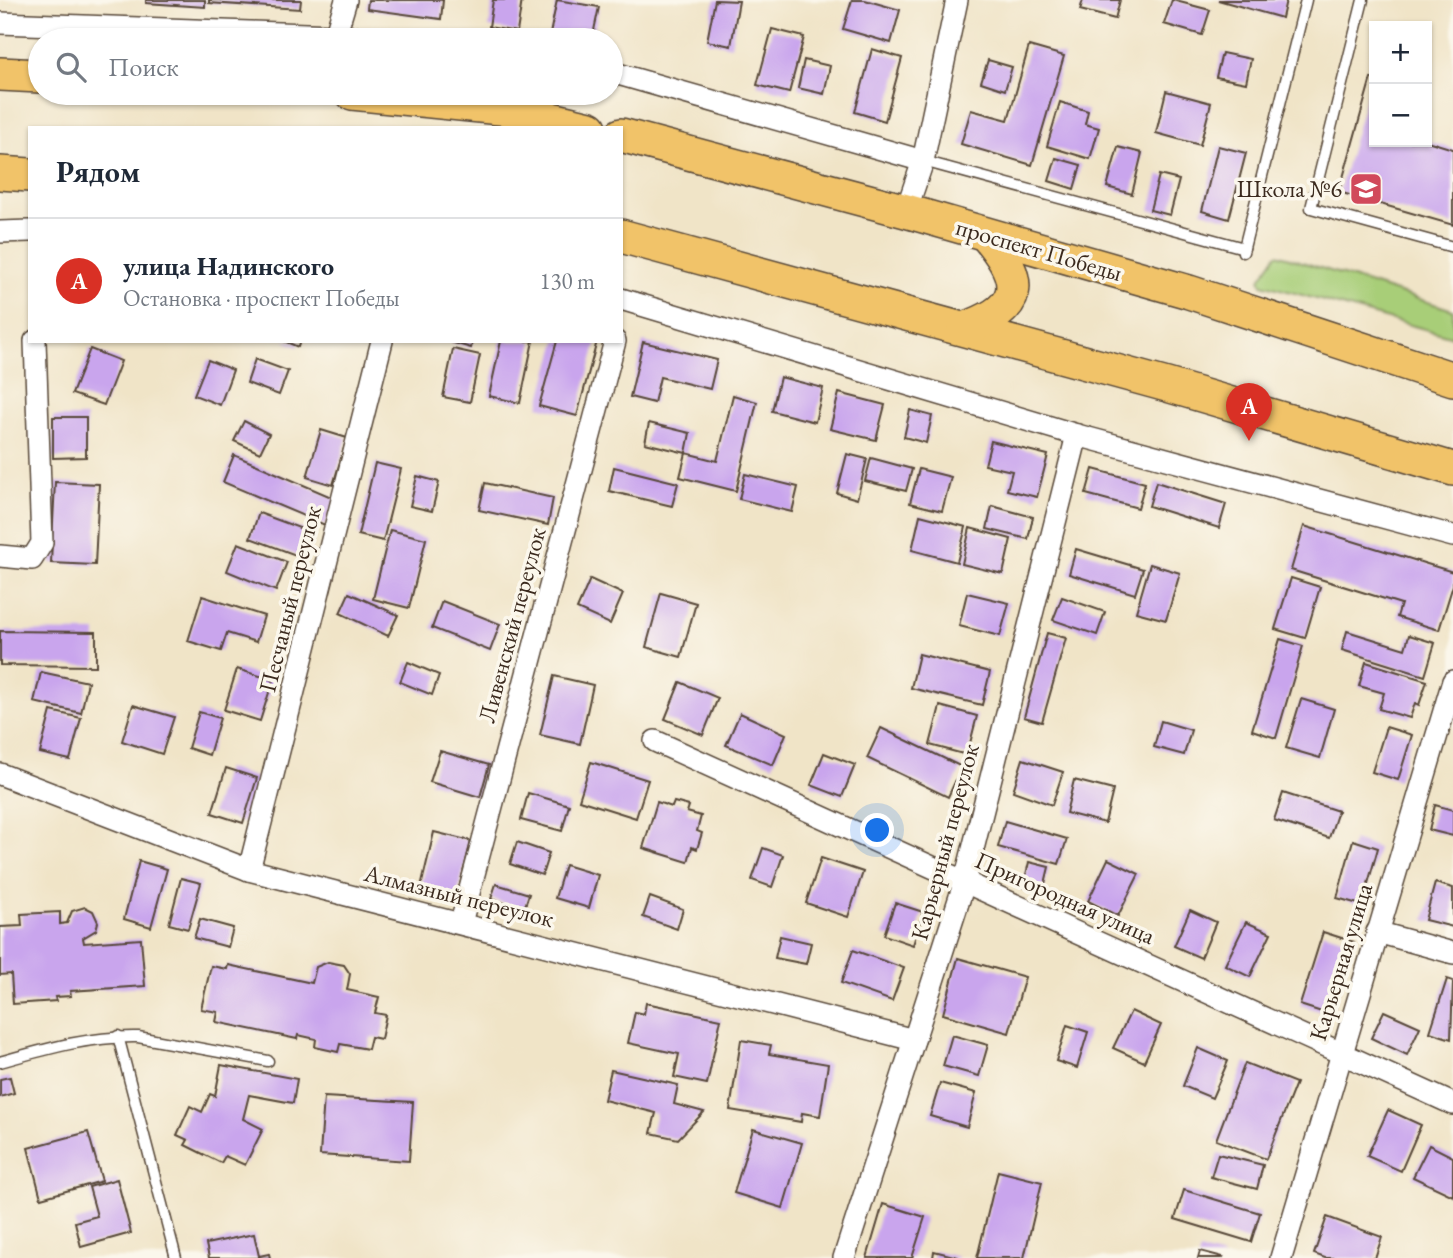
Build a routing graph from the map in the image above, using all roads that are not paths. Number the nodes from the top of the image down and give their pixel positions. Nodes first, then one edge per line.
1 (346, 0) edge
2 (957, 0) edge
3 (1306, 0) edge
4 (1363, 0) edge
5 (0, 23) edge
6 (111, 28) edge
7 (337, 28) edge
8 (0, 74) edge
9 (28, 75) edge
10 (623, 75) edge
11 (470, 105) edge
12 (582, 126) edge
13 (623, 136) edge
14 (923, 161) junction
15 (0, 173) edge
16 (28, 175) edge
17 (906, 211) junction
18 (28, 231) edge
19 (0, 232) edge
20 (987, 236) junction
21 (623, 237) edge
22 (1453, 247) edge
23 (623, 305) edge
24 (964, 329) junction
25 (35, 343) edge
26 (381, 343) edge
27 (614, 343) edge
28 (1453, 379) edge
29 (1077, 435) junction
30 (1453, 469) edge
31 (1453, 536) edge
32 (0, 556) edge
33 (1453, 681) edge
34 (655, 741) dead end
35 (0, 774) edge
36 (249, 870) junction
37 (965, 881) junction
38 (461, 923) junction
39 (1377, 932) junction
40 (1453, 953) edge
41 (118, 1036) junction
42 (914, 1040) junction
43 (1342, 1052) junction
44 (268, 1061) dead end
45 (0, 1062) edge
46 (1453, 1104) edge
47 (176, 1258) edge
48 (844, 1258) edge
49 (1281, 1258) edge

1 - 7 street
2 - 14 street
3 - 14 lane
4 - 22 lane
5 - 6 street
8 - 9 main road
10 - 14 street
11 - 12 main road
13 - 17 main road, проспект Победы
14 - 17 street
15 - 16 main road
17 - 20 main road, проспект Победы
18 - 19 street
20 - 24 main road
20 - 28 main road, проспект Победы
21 - 24 main road
23 - 29 street
24 - 30 main road
25 - 32 street
26 - 36 street, Песчаный переулок
27 - 38 street, Ливенский переулок
29 - 31 street
29 - 37 street, Карьерный переулок
33 - 39 street, Карьерная улица
34 - 37 street, Пригородная улица
35 - 36 street, Алмазный переулок
36 - 38 street, Алмазный переулок
37 - 42 street, Карьерный переулок
37 - 43 street, Пригородная улица
38 - 42 street, Алмазный переулок
39 - 40 street
39 - 43 street, Карьерная улица
41 - 44 lane
41 - 45 lane
41 - 47 lane
42 - 48 street, Карьерный переулок
43 - 46 street, Пригородная улица
43 - 49 street, Карьерная улица

